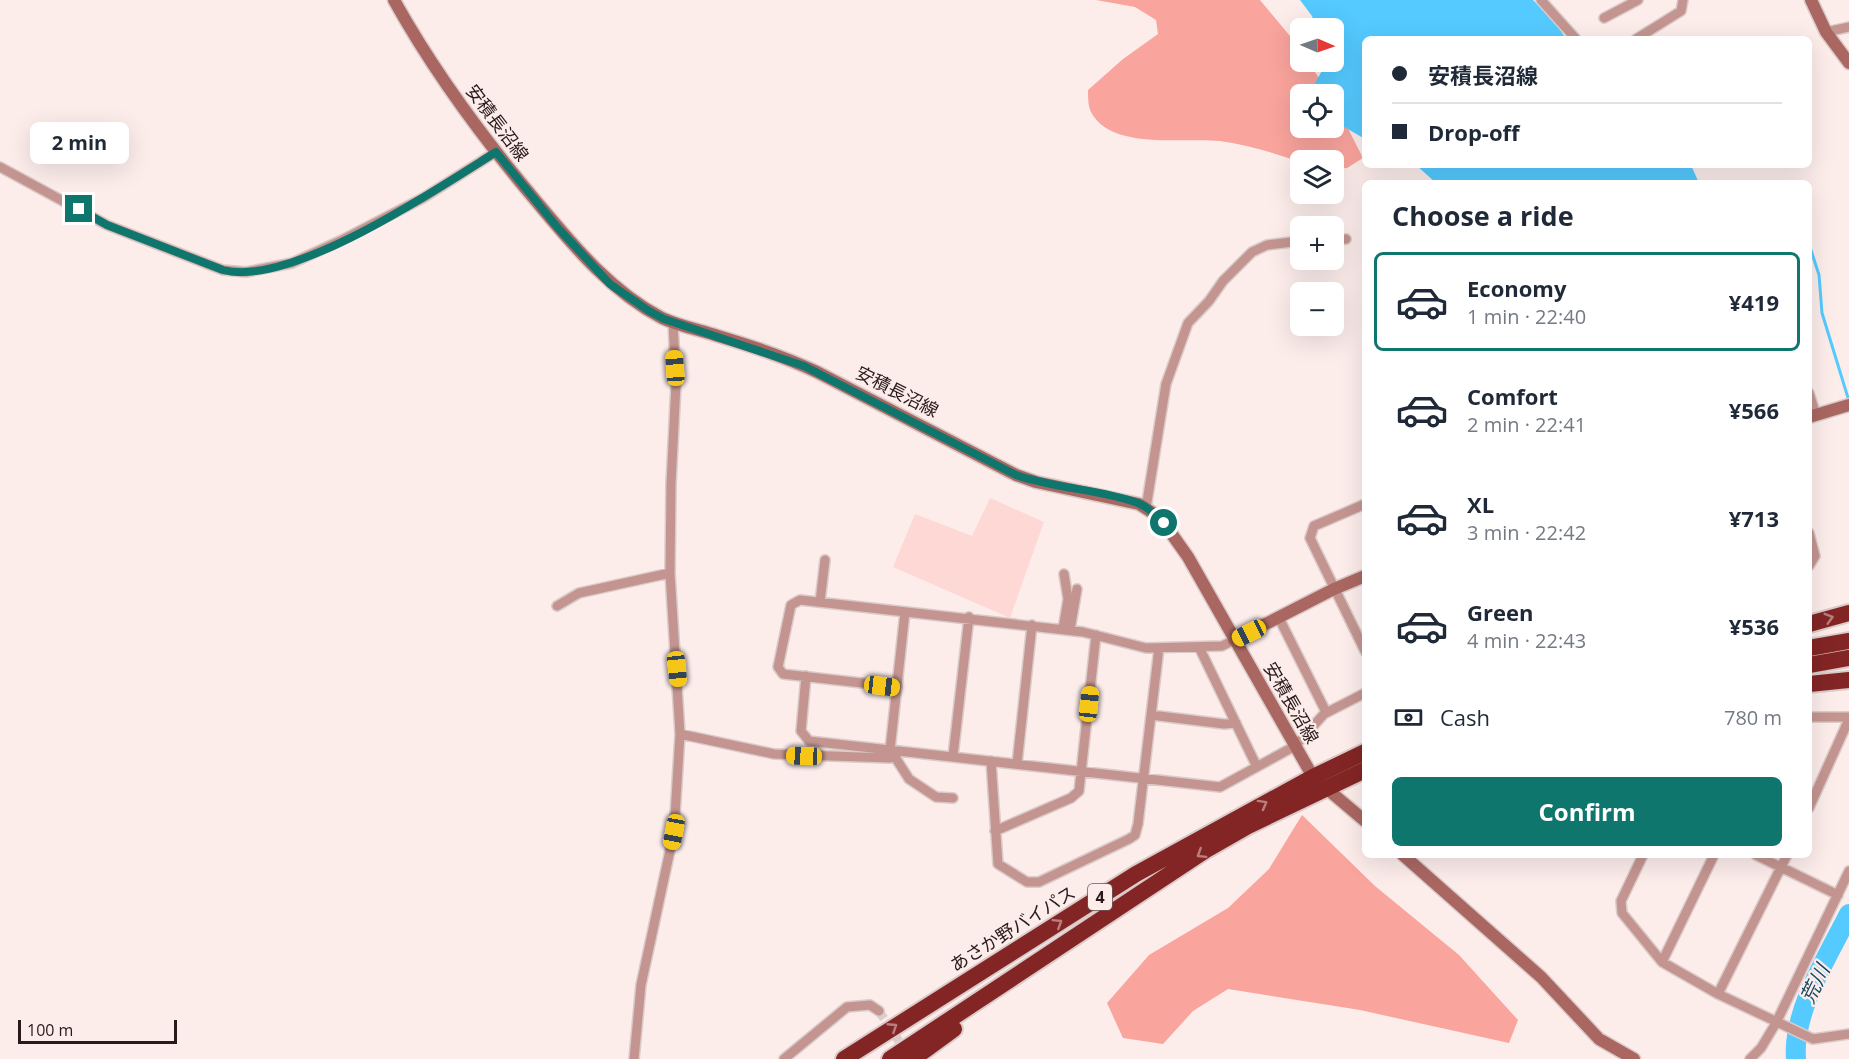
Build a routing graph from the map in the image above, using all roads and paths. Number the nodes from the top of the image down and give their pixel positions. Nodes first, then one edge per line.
1 (394, 0) edge
2 (1541, 0) edge
3 (1638, 0) edge
4 (1683, 0) edge
5 (1811, 0) edge
6 (1604, 18) dead end
7 (1849, 27) edge
8 (1826, 32) junction
9 (1573, 36) edge
10 (1641, 36) edge
11 (1849, 63) edge
12 (496, 152) junction
13 (0, 167) edge
14 (1290, 242) edge
15 (673, 322) junction
16 (1849, 405) edge
17 (1812, 416) edge
18 (1362, 505) edge
19 (1146, 508) junction
20 (1812, 544) edge
21 (825, 560) dead end
22 (1812, 561) edge
23 (670, 573) junction
24 (1064, 574) dead end
25 (1362, 577) edge
26 (1077, 589) dead end
27 (1334, 589) junction
28 (820, 602) junction
29 (557, 606) dead end
30 (905, 612) junction
31 (1849, 613) edge
32 (969, 617) junction
33 (1279, 618) junction
34 (1812, 623) edge
35 (1032, 625) junction
36 (1066, 629) junction
37 (1096, 635) junction
38 (1234, 640) junction
39 (1849, 641) edge
40 (1362, 645) edge
41 (1199, 647) junction
42 (1812, 647) edge
43 (1159, 648) junction
44 (1849, 658) edge
45 (1812, 664) edge
46 (806, 676) junction
47 (1849, 680) edge
48 (1812, 684) edge
49 (897, 687) junction
50 (1362, 694) edge
51 (1326, 712) junction
52 (1151, 715) junction
53 (1812, 717) edge
54 (1849, 718) edge
55 (1236, 723) junction
56 (680, 734) junction
57 (1295, 746) junction
58 (894, 753) junction
59 (1362, 753) edge
60 (953, 756) junction
61 (991, 761) junction
62 (1017, 764) junction
63 (1257, 767) junction
64 (1362, 771) edge
65 (1081, 772) junction
66 (1313, 777) junction
67 (1144, 778) junction
68 (1327, 787) junction
69 (953, 798) dead end
70 (1812, 801) edge
71 (1362, 818) edge
72 (996, 831) junction
73 (1406, 858) edge
74 (1642, 858) edge
75 (1713, 858) edge
76 (1762, 858) edge
77 (1786, 858) edge
78 (1781, 867) junction
79 (1849, 871) edge
80 (1838, 895) junction
81 (1662, 962) junction
82 (1018, 974) junction
83 (1718, 994) junction
84 (879, 1011) dead end
85 (1776, 1023) junction
86 (1849, 1034) edge
87 (634, 1059) edge
88 (784, 1059) edge
89 (844, 1059) edge
90 (890, 1059) edge
91 (913, 1059) edge
92 (1634, 1059) edge
93 (1750, 1059) edge

1 - 12 main road, 安積長沼線
2 - 9 street
3 - 6 street
4 - 10 street
5 - 8 main road
7 - 8 street
8 - 11 main road
12 - 13 street
12 - 15 main road, 安積長沼線
14 - 19 street
15 - 19 main road, 安積長沼線
15 - 23 street
16 - 17 main road
18 - 27 street
19 - 38 main road, 安積長沼線
20 - 22 street
21 - 28 street
23 - 29 street
23 - 56 street
24 - 36 street
25 - 27 main road
26 - 36 street
27 - 33 main road
27 - 40 street
28 - 30 street
28 - 46 street
30 - 32 street
30 - 49 street
34 -> 31 highway
32 - 35 street
32 - 60 street
33 - 38 main road
33 - 51 street
35 - 36 street
35 - 62 street
36 - 37 street
37 - 43 street
37 - 65 street
38 - 41 street
38 - 57 main road, 安積長沼線
39 - 42 highway
41 - 43 street
41 - 55 street
43 - 52 street
44 - 45 highway
46 - 49 street
46 - 58 street
47 - 48 highway
49 - 58 street
50 - 51 street
51 - 57 street
52 - 55 street
52 - 67 street
53 - 54 street
54 - 70 street
55 - 63 street
56 - 58 street
56 - 87 street
57 - 63 street
57 - 66 main road, 安積長沼線
58 - 60 street
58 - 69 street
59 - 66 highway, あさか野バイパス / 4
60 - 61 street
61 - 62 street
61 - 72 street
62 - 65 street
63 - 67 street
64 - 68 highway, あさか野バイパス / 4
65 - 67 street
65 - 72 street
66 - 68 main road, 安積長沼線
89 -> 66 highway, あさか野バイパス / 4
67 - 72 street
68 - 71 main road, 安積長沼線
68 -> 82 highway, あさか野バイパス / 4
73 - 92 main road
74 - 81 street
75 - 81 street
76 - 78 street
77 - 78 street
78 - 80 street
78 - 83 street
79 - 80 street
80 - 85 street
81 - 83 street
82 - 90 highway, あさか野バイパス / 4
82 - 91 highway
83 - 85 street
84 - 88 street
85 - 86 street
85 - 93 street

